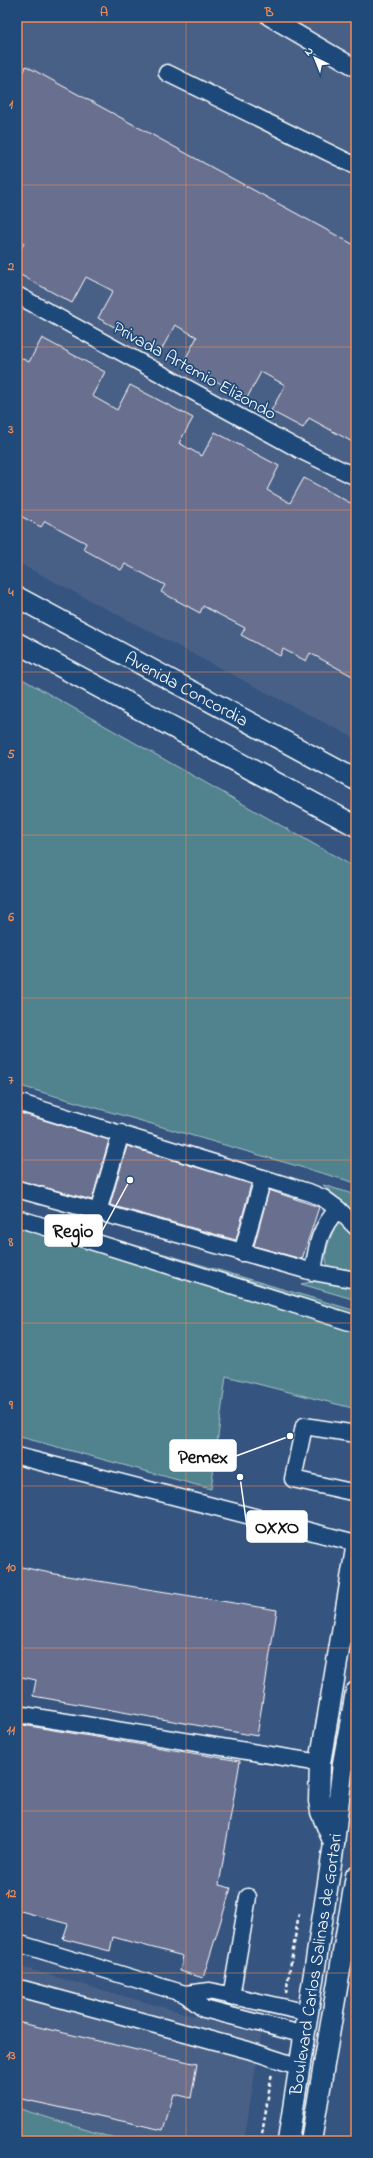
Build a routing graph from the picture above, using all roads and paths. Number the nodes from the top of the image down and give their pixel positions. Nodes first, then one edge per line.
1 (274, 18) edge
2 (329, 52) junction
3 (356, 61) edge
4 (356, 68) edge
5 (167, 73) dead end
6 (356, 166) edge
7 (17, 295) edge
8 (356, 476) edge
9 (17, 597) edge
10 (17, 643) edge
11 (356, 780) edge
12 (356, 826) edge
13 (17, 1102) edge
14 (120, 1133) junction
15 (263, 1178) junction
16 (17, 1189) edge
17 (338, 1209) junction
18 (98, 1212) junction
19 (17, 1218) edge
20 (356, 1227) edge
21 (242, 1253) junction
22 (313, 1272) junction
23 (356, 1280) edge
24 (356, 1324) edge
25 (356, 1434) edge
26 (17, 1456) edge
27 (356, 1493) edge
28 (356, 1543) edge
29 (356, 1549) edge
30 (356, 1692) edge
31 (17, 1714) edge
32 (320, 1763) junction
33 (334, 1844) junction
34 (356, 1876) edge
35 (248, 1897) dead end
36 (17, 1943) edge
37 (23, 1989) dead end
38 (185, 1994) junction
39 (231, 1997) junction
40 (309, 2013) junction
41 (305, 2035) junction
42 (300, 2067) junction
43 (288, 2141) edge
44 (311, 2141) edge

1 - 2 lane
2 - 3 lane
2 - 4 lane
5 - 6 lane
7 - 8 lane, Privada Artemio Elizondo
9 - 11 main road, Avenida Concordia
10 - 12 main road
13 - 14 lane
14 - 15 lane
14 - 18 lane
15 - 17 lane
15 - 21 lane
16 - 18 lane
17 - 20 lane
17 - 22 lane
18 - 21 lane
19 - 24 lane
21 - 22 lane
22 - 23 lane
25 - 27 lane
26 - 28 lane
29 - 32 main road
30 - 33 main road, Boulevard Carlos Salinas de Gortari
31 - 32 lane
32 - 33 main road
33 - 40 main road, Boulevard Carlos Salinas de Gortari
34 - 44 main road, Boulevard Carlos Salinas de Gortari
35 - 39 lane
36 - 38 lane
37 - 42 lane
38 - 39 lane
38 - 41 lane
39 - 40 lane
40 - 41 main road, Boulevard Carlos Salinas de Gortari
41 - 42 main road, Boulevard Carlos Salinas de Gortari
42 - 43 main road, Boulevard Carlos Salinas de Gortari

